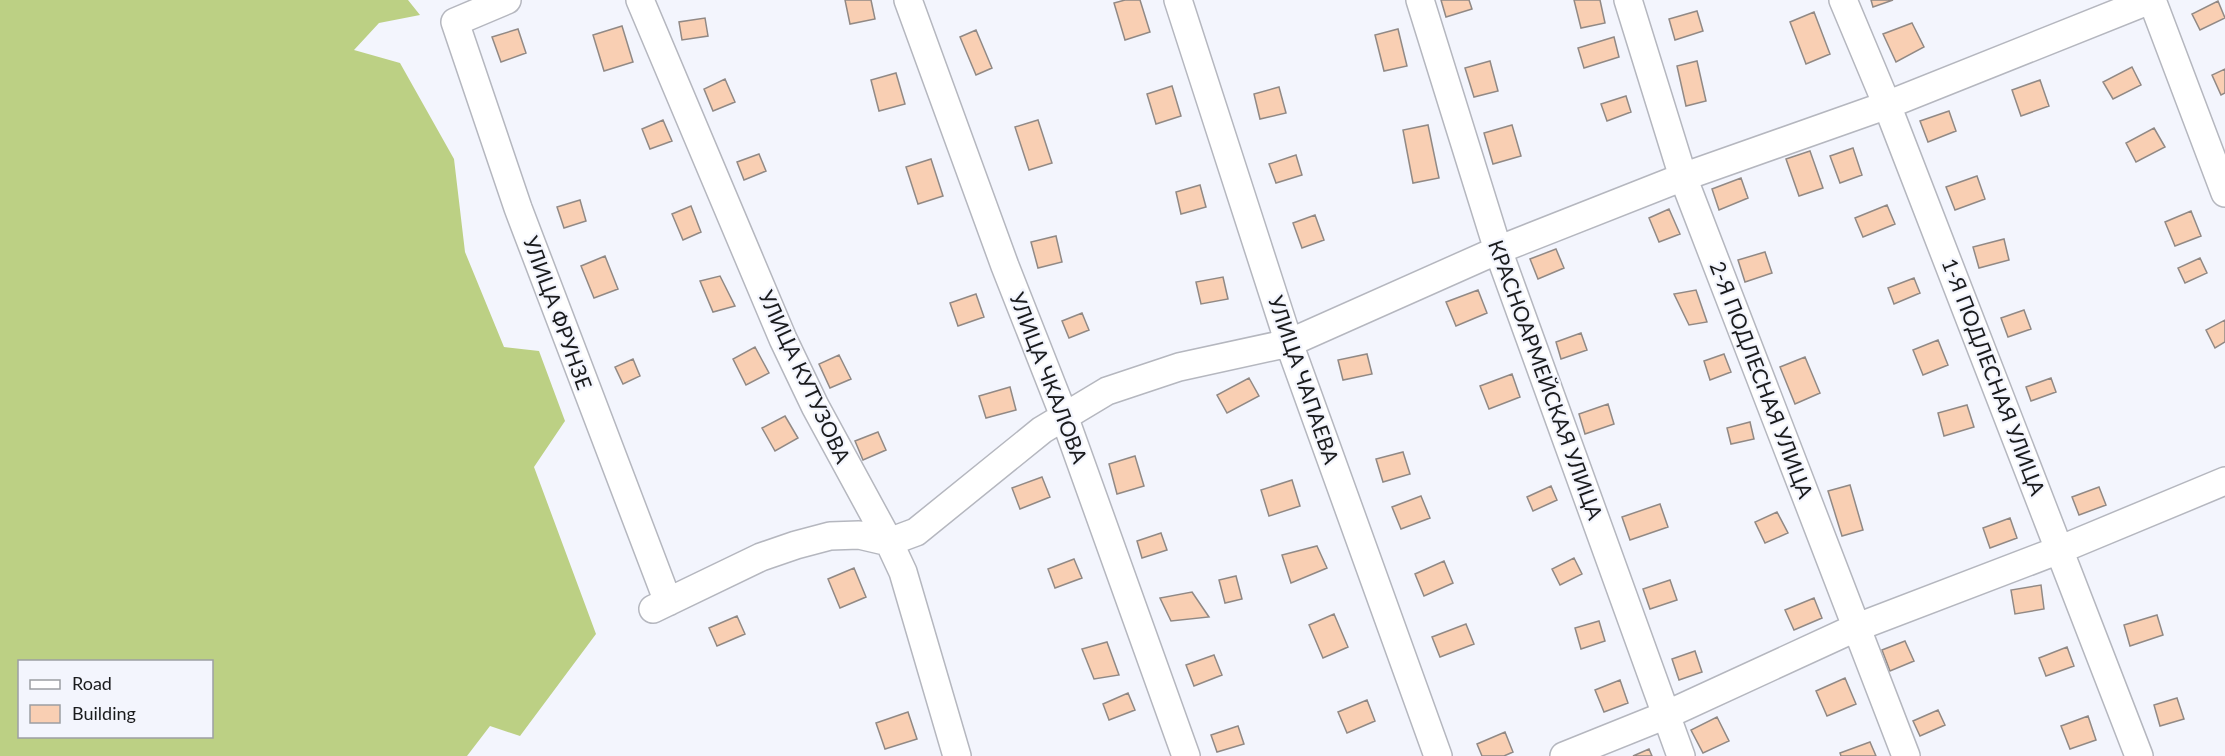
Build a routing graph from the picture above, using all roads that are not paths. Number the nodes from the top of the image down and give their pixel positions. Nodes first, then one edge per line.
1 (507, 0) edge
2 (640, 0) edge
3 (908, 0) edge
4 (1178, 0) edge
5 (1419, 0) edge
6 (1628, 0) edge
7 (1843, 0) edge
8 (2151, 0) edge
9 (1887, 105) junction
10 (1683, 177) junction
11 (2225, 193) edge
12 (1498, 250) junction
13 (1289, 343) junction
14 (1064, 416) junction
15 (2225, 481) edge
16 (890, 542) junction
17 (2059, 550) junction
18 (1855, 628) junction
19 (1666, 715) junction
20 (957, 756) edge
21 (1186, 756) edge
22 (1438, 756) edge
23 (1564, 756) edge
24 (1681, 756) edge
25 (1906, 756) edge
26 (2139, 756) edge

1 - 16 street, УЛИЦА ФРУНЗЕ
2 - 16 street, УЛИЦА КУТУЗОВА
3 - 14 street, УЛИЦА ЧКАЛОВА
4 - 13 street, УЛИЦА ЧАПАЕВА
5 - 12 street, КРАСНОАРМЕЙСКАЯ УЛИЦА
6 - 10 street, 2-Я ПОДЛЕСНАЯ УЛИЦА
7 - 9 street, 1-Я ПОДЛЕСНАЯ УЛИЦА
8 - 9 street
8 - 11 street
9 - 10 street
9 - 17 street, 1-Я ПОДЛЕСНАЯ УЛИЦА
10 - 12 street
10 - 18 street, 2-Я ПОДЛЕСНАЯ УЛИЦА
12 - 13 street
12 - 19 street, КРАСНОАРМЕЙСКАЯ УЛИЦА
13 - 14 street
13 - 22 street, УЛИЦА ЧАПАЕВА
14 - 16 street
14 - 21 street, УЛИЦА ЧКАЛОВА
15 - 17 street
16 - 20 street, УЛИЦА КУТУЗОВА
17 - 18 street
17 - 26 street, 1-Я ПОДЛЕСНАЯ УЛИЦА
18 - 19 street
18 - 25 street, 2-Я ПОДЛЕСНАЯ УЛИЦА
19 - 23 street
19 - 24 street, КРАСНОАРМЕЙСКАЯ УЛИЦА

